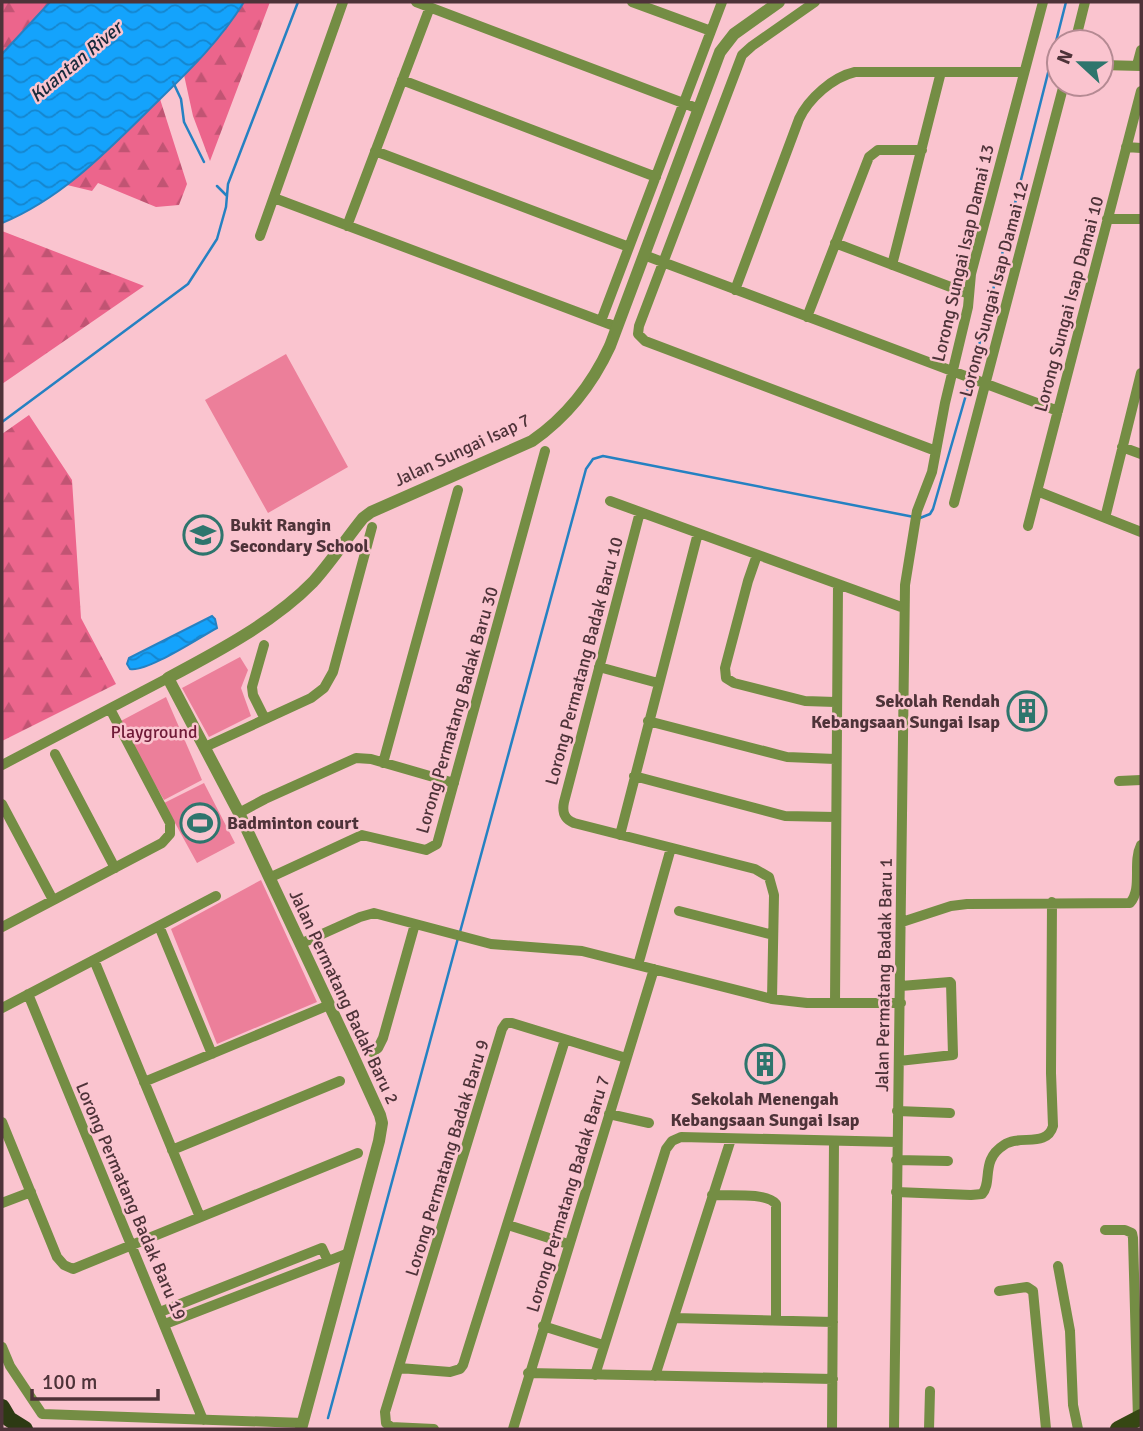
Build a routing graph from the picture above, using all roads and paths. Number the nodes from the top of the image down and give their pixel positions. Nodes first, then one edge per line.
1 (343, 2) edge
2 (416, 2) edge
3 (632, 2) edge
4 (722, 2) edge
5 (779, 2) edge
6 (815, 2) edge
7 (1043, 2) edge
8 (1084, 2) edge
9 (430, 7) junction
10 (1078, 28) edge
11 (711, 31) junction
12 (1141, 50) edge
13 (1115, 65) edge
14 (1139, 65) edge
15 (942, 72) junction
16 (1023, 72) junction
17 (402, 80) junction
18 (1141, 90) edge
19 (1060, 98) edge
20 (684, 104) junction
21 (699, 109) junction
22 (1126, 148) junction
23 (1141, 148) edge
24 (922, 150) junction
25 (375, 151) junction
26 (656, 177) junction
27 (274, 198) junction
28 (1107, 219) junction
29 (1141, 219) edge
30 (347, 226) junction
31 (260, 236) dead end
32 (835, 243) junction
33 (629, 247) junction
34 (643, 255) junction
35 (663, 262) junction
36 (892, 265) junction
37 (734, 290) junction
38 (969, 294) junction
39 (807, 317) junction
40 (601, 321) junction
41 (617, 327) junction
42 (952, 372) junction
43 (1141, 373) edge
44 (985, 384) junction
45 (1058, 411) junction
46 (1122, 447) junction
47 (936, 450) junction
48 (545, 451) dead end
49 (1141, 454) edge
50 (458, 490) dead end
51 (1037, 491) junction
52 (610, 501) dead end
53 (954, 503) dead end
54 (640, 512) junction
55 (1105, 518) junction
56 (914, 523) joint
57 (1028, 526) dead end
58 (372, 527) dead end
59 (1141, 532) edge
60 (698, 533) junction
61 (757, 555) junction
62 (838, 585) junction
63 (904, 608) junction
64 (264, 645) dead end
65 (599, 667) junction
66 (169, 678) junction
67 (658, 683) junction
68 (835, 702) junction
69 (110, 709) junction
70 (265, 719) junction
71 (648, 721) junction
72 (205, 747) junction
73 (55, 754) dead end
74 (835, 759) junction
75 (383, 763) junction
76 (2, 765) edge
77 (634, 776) junction
78 (1119, 780) dead end
79 (1141, 780) edge
80 (454, 783) junction
81 (2, 804) edge
82 (239, 813) junction
83 (835, 817) junction
84 (620, 835) junction
85 (1141, 845) edge
86 (671, 848) junction
87 (115, 868) junction
88 (269, 878) junction
89 (216, 896) dead end
90 (53, 900) junction
91 (1052, 902) junction
92 (679, 911) dead end
93 (902, 922) junction
94 (415, 924) junction
95 (159, 926) junction
96 (2, 927) edge
97 (773, 935) junction
98 (300, 944) junction
99 (94, 960) junction
100 (638, 965) junction
101 (654, 969) junction
102 (901, 986) junction
103 (28, 994) junction
104 (772, 999) junction
105 (835, 1003) junction
106 (901, 1003) junction
107 (329, 1005) junction
108 (2, 1008) edge
109 (565, 1040) junction
110 (372, 1052) dead end
111 (212, 1054) junction
112 (626, 1058) junction
113 (899, 1061) junction
114 (340, 1081) dead end
115 (144, 1082) junction
116 (897, 1111) junction
117 (950, 1113) dead end
118 (609, 1114) junction
119 (2, 1122) edge
120 (649, 1123) dead end
121 (731, 1139) junction
122 (834, 1141) junction
123 (897, 1142) junction
124 (172, 1150) junction
125 (358, 1153) dead end
126 (896, 1160) junction
127 (948, 1161) dead end
128 (31, 1192) junction
129 (896, 1192) junction
130 (712, 1195) junction
131 (2, 1203) edge
132 (200, 1217) junction
133 (508, 1225) junction
134 (1105, 1230) dead end
135 (568, 1244) junction
136 (132, 1245) junction
137 (349, 1253) junction
138 (328, 1261) junction
139 (1058, 1265) dead end
140 (999, 1291) dead end
141 (160, 1312) junction
142 (674, 1318) junction
143 (776, 1321) junction
144 (833, 1322) junction
145 (165, 1324) junction
146 (543, 1326) junction
147 (604, 1345) junction
148 (2, 1346) edge
149 (399, 1368) junction
150 (528, 1373) junction
151 (595, 1375) junction
152 (655, 1376) junction
153 (833, 1379) junction
154 (930, 1391) dead end
155 (2, 1406) edge
156 (1140, 1418) edge
157 (203, 1420) junction
158 (302, 1426) edge
159 (24, 1429) edge
160 (434, 1429) edge
161 (513, 1429) edge
162 (832, 1429) edge
163 (894, 1429) edge
164 (929, 1429) edge
165 (1046, 1429) edge
166 (1078, 1429) edge
167 (1118, 1429) edge

1 - 27 street
2 - 9 street
3 - 11 street
4 - 11 street
5 - 21 street, Jalan Sungai Isap 7
6 - 35 street
7 - 16 street, Lorong Sungai Isap Damai 13
8 - 10 street
9 - 17 street
9 - 20 street
11 - 20 street
12 - 14 street
13 - 14 street
15 - 16 street
15 - 24 street
15 - 37 street
16 - 38 street, Lorong Sungai Isap Damai 13
17 - 25 street
17 - 26 street
18 - 22 street, Lorong Sungai Isap Damai 10
19 - 44 street, Lorong Sungai Isap Damai 12
20 - 21 street
20 - 26 street
21 - 34 street, Jalan Sungai Isap 7
22 - 23 street
22 - 28 street, Lorong Sungai Isap Damai 10
24 - 32 street
24 - 36 street
25 - 30 street
25 - 33 street
26 - 33 street
27 - 30 street
27 - 31 street
28 - 29 street
28 - 45 street, Lorong Sungai Isap Damai 10
30 - 40 street
32 - 36 street
32 - 39 street
33 - 40 street
34 - 35 street
34 - 41 street, Jalan Sungai Isap 7
35 - 37 street
35 - 47 street
36 - 38 street
37 - 39 street
38 - 42 street, Lorong Sungai Isap Damai 13
39 - 42 street
40 - 41 street
41 - 66 street, Jalan Sungai Isap 7
42 - 44 street
42 - 47 street, Lorong Sungai Isap Damai 13
43 - 46 street
44 - 45 street
44 - 53 street, Lorong Sungai Isap Damai 12
45 - 51 street, Lorong Sungai Isap Damai 10
46 - 49 street
46 - 55 street
47 - 56 street, Lorong Sungai Isap Damai 13
48 - 80 street, Lorong Permatang Badak Baru 30
50 - 75 street
51 - 55 street
51 - 57 street, Lorong Sungai Isap Damai 10
52 - 54 street
54 - 60 street
54 - 65 street, Lorong Permatang Badak Baru 10
55 - 59 street
56 - 63 street, Jalan Permatang Badak Baru 1
58 - 70 street
60 - 61 street
60 - 67 street
61 - 62 street
61 - 68 street
62 - 63 street
62 - 68 street
63 - 93 street, Jalan Permatang Badak Baru 1
64 - 70 street
65 - 67 street
65 - 84 street, Lorong Permatang Badak Baru 10
66 - 69 street
66 - 72 street, Jalan Permatang Badak Baru 2
67 - 71 street
68 - 74 street
69 - 76 street
69 - 87 street
70 - 72 street
71 - 74 street
71 - 77 street
72 - 82 street, Jalan Permatang Badak Baru 2
73 - 87 street
74 - 83 street
75 - 80 street
75 - 82 street
77 - 83 street
77 - 84 street
78 - 79 street
80 - 88 street, Lorong Permatang Badak Baru 30
81 - 90 street
82 - 88 street, Jalan Permatang Badak Baru 2
83 - 105 street
84 - 86 street, Lorong Permatang Badak Baru 10
85 - 91 street
86 - 97 street, Lorong Permatang Badak Baru 10
86 - 100 street
87 - 90 street
88 - 98 street, Jalan Permatang Badak Baru 2
89 - 95 street
90 - 96 street
91 - 93 street
91 - 129 street
92 - 97 street
93 - 102 street, Jalan Permatang Badak Baru 1
94 - 98 street
94 - 100 street
94 - 110 street
95 - 99 street
95 - 111 street
97 - 104 street, Lorong Permatang Badak Baru 10
98 - 107 street, Jalan Permatang Badak Baru 2
99 - 103 street
99 - 115 street
100 - 101 street
101 - 104 street
101 - 112 street, Lorong Permatang Badak Baru 7
102 - 106 street, Jalan Permatang Badak Baru 1
102 - 113 street
103 - 108 street
103 - 136 street, Lorong Permatang Badak Baru 19
104 - 105 street
105 - 106 street
106 - 113 street, Jalan Permatang Badak Baru 1
107 - 111 street
107 - 137 street, Jalan Permatang Badak Baru 2
109 - 112 street, Lorong Permatang Badak Baru 9
109 - 133 street
109 - 149 street, Lorong Permatang Badak Baru 9
111 - 115 street
112 - 118 street, Lorong Permatang Badak Baru 7
113 - 116 street, Jalan Permatang Badak Baru 1
114 - 124 street
115 - 124 street
116 - 117 street
116 - 123 street, Jalan Permatang Badak Baru 1
118 - 120 street
118 - 135 street, Lorong Permatang Badak Baru 7
119 - 128 street
121 - 122 street
121 - 130 street
121 - 147 street
122 - 123 street
122 - 144 street
123 - 126 street, Jalan Permatang Badak Baru 1
124 - 132 street
125 - 132 street
126 - 127 street
126 - 129 street, Jalan Permatang Badak Baru 1
128 - 131 street
128 - 136 street
129 - 163 street, Jalan Permatang Badak Baru 1
130 - 142 street
130 - 143 street
132 - 136 street
133 - 135 street
133 - 149 street
134 - 156 street
135 - 146 street, Lorong Permatang Badak Baru 7
136 - 141 street, Lorong Permatang Badak Baru 19
137 - 138 street
137 - 158 street, Jalan Permatang Badak Baru 2
138 - 141 street
138 - 145 street
139 - 166 street
140 - 165 street
141 - 145 street, Lorong Permatang Badak Baru 19
142 - 143 street
142 - 152 street
143 - 144 street
144 - 153 street
145 - 157 street, Lorong Permatang Badak Baru 19
146 - 147 street
146 - 150 street, Lorong Permatang Badak Baru 7
147 - 151 street
148 - 157 street
149 - 160 street, Lorong Permatang Badak Baru 9
150 - 151 street
150 - 161 street, Lorong Permatang Badak Baru 7
151 - 152 street
152 - 153 street
153 - 162 street
154 - 164 street
155 - 159 highway
156 - 167 main road
157 - 158 street

